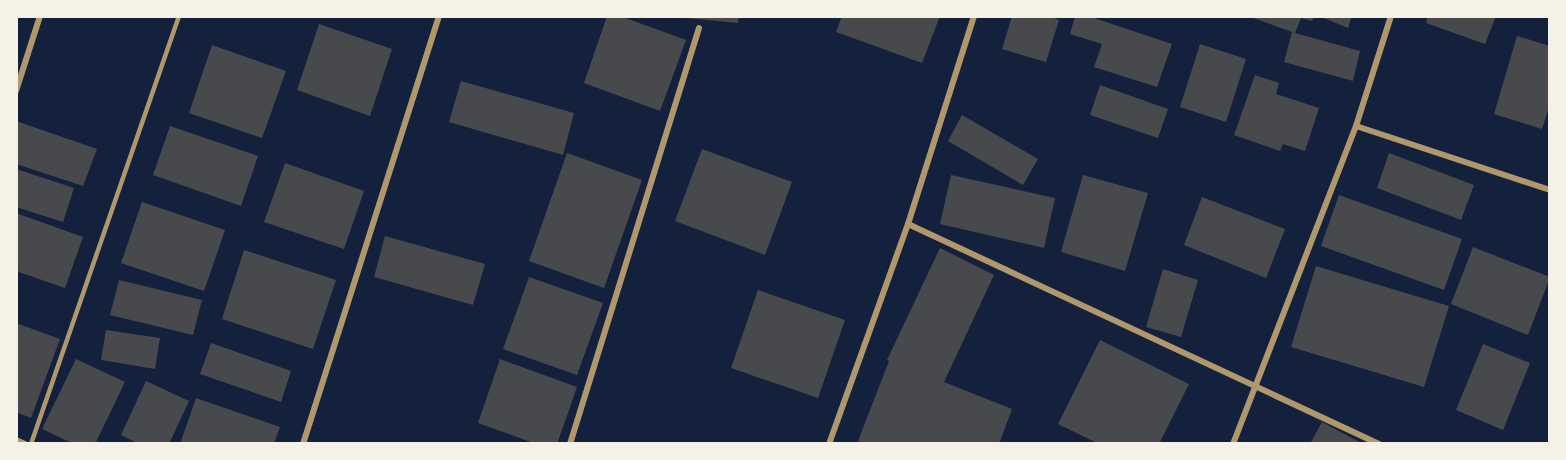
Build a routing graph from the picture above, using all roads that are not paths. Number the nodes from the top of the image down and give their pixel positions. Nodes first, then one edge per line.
1 (40, 16) edge
2 (179, 16) edge
3 (439, 16) edge
4 (974, 16) edge
5 (1391, 16) edge
6 (699, 28) dead end
7 (16, 90) edge
8 (1356, 126) junction
9 (1550, 190) edge
10 (908, 224) junction
11 (1256, 386) junction
12 (16, 440) edge
13 (26, 444) edge
14 (31, 444) edge
15 (303, 444) edge
16 (570, 444) edge
17 (828, 444) edge
18 (1233, 444) edge
19 (1379, 444) edge

1 - 7 street
2 - 14 lane
3 - 15 street
4 - 10 street
5 - 8 street
6 - 16 street
8 - 9 street
8 - 11 street
10 - 11 street
10 - 17 street
11 - 18 street
11 - 19 street
12 - 13 street

